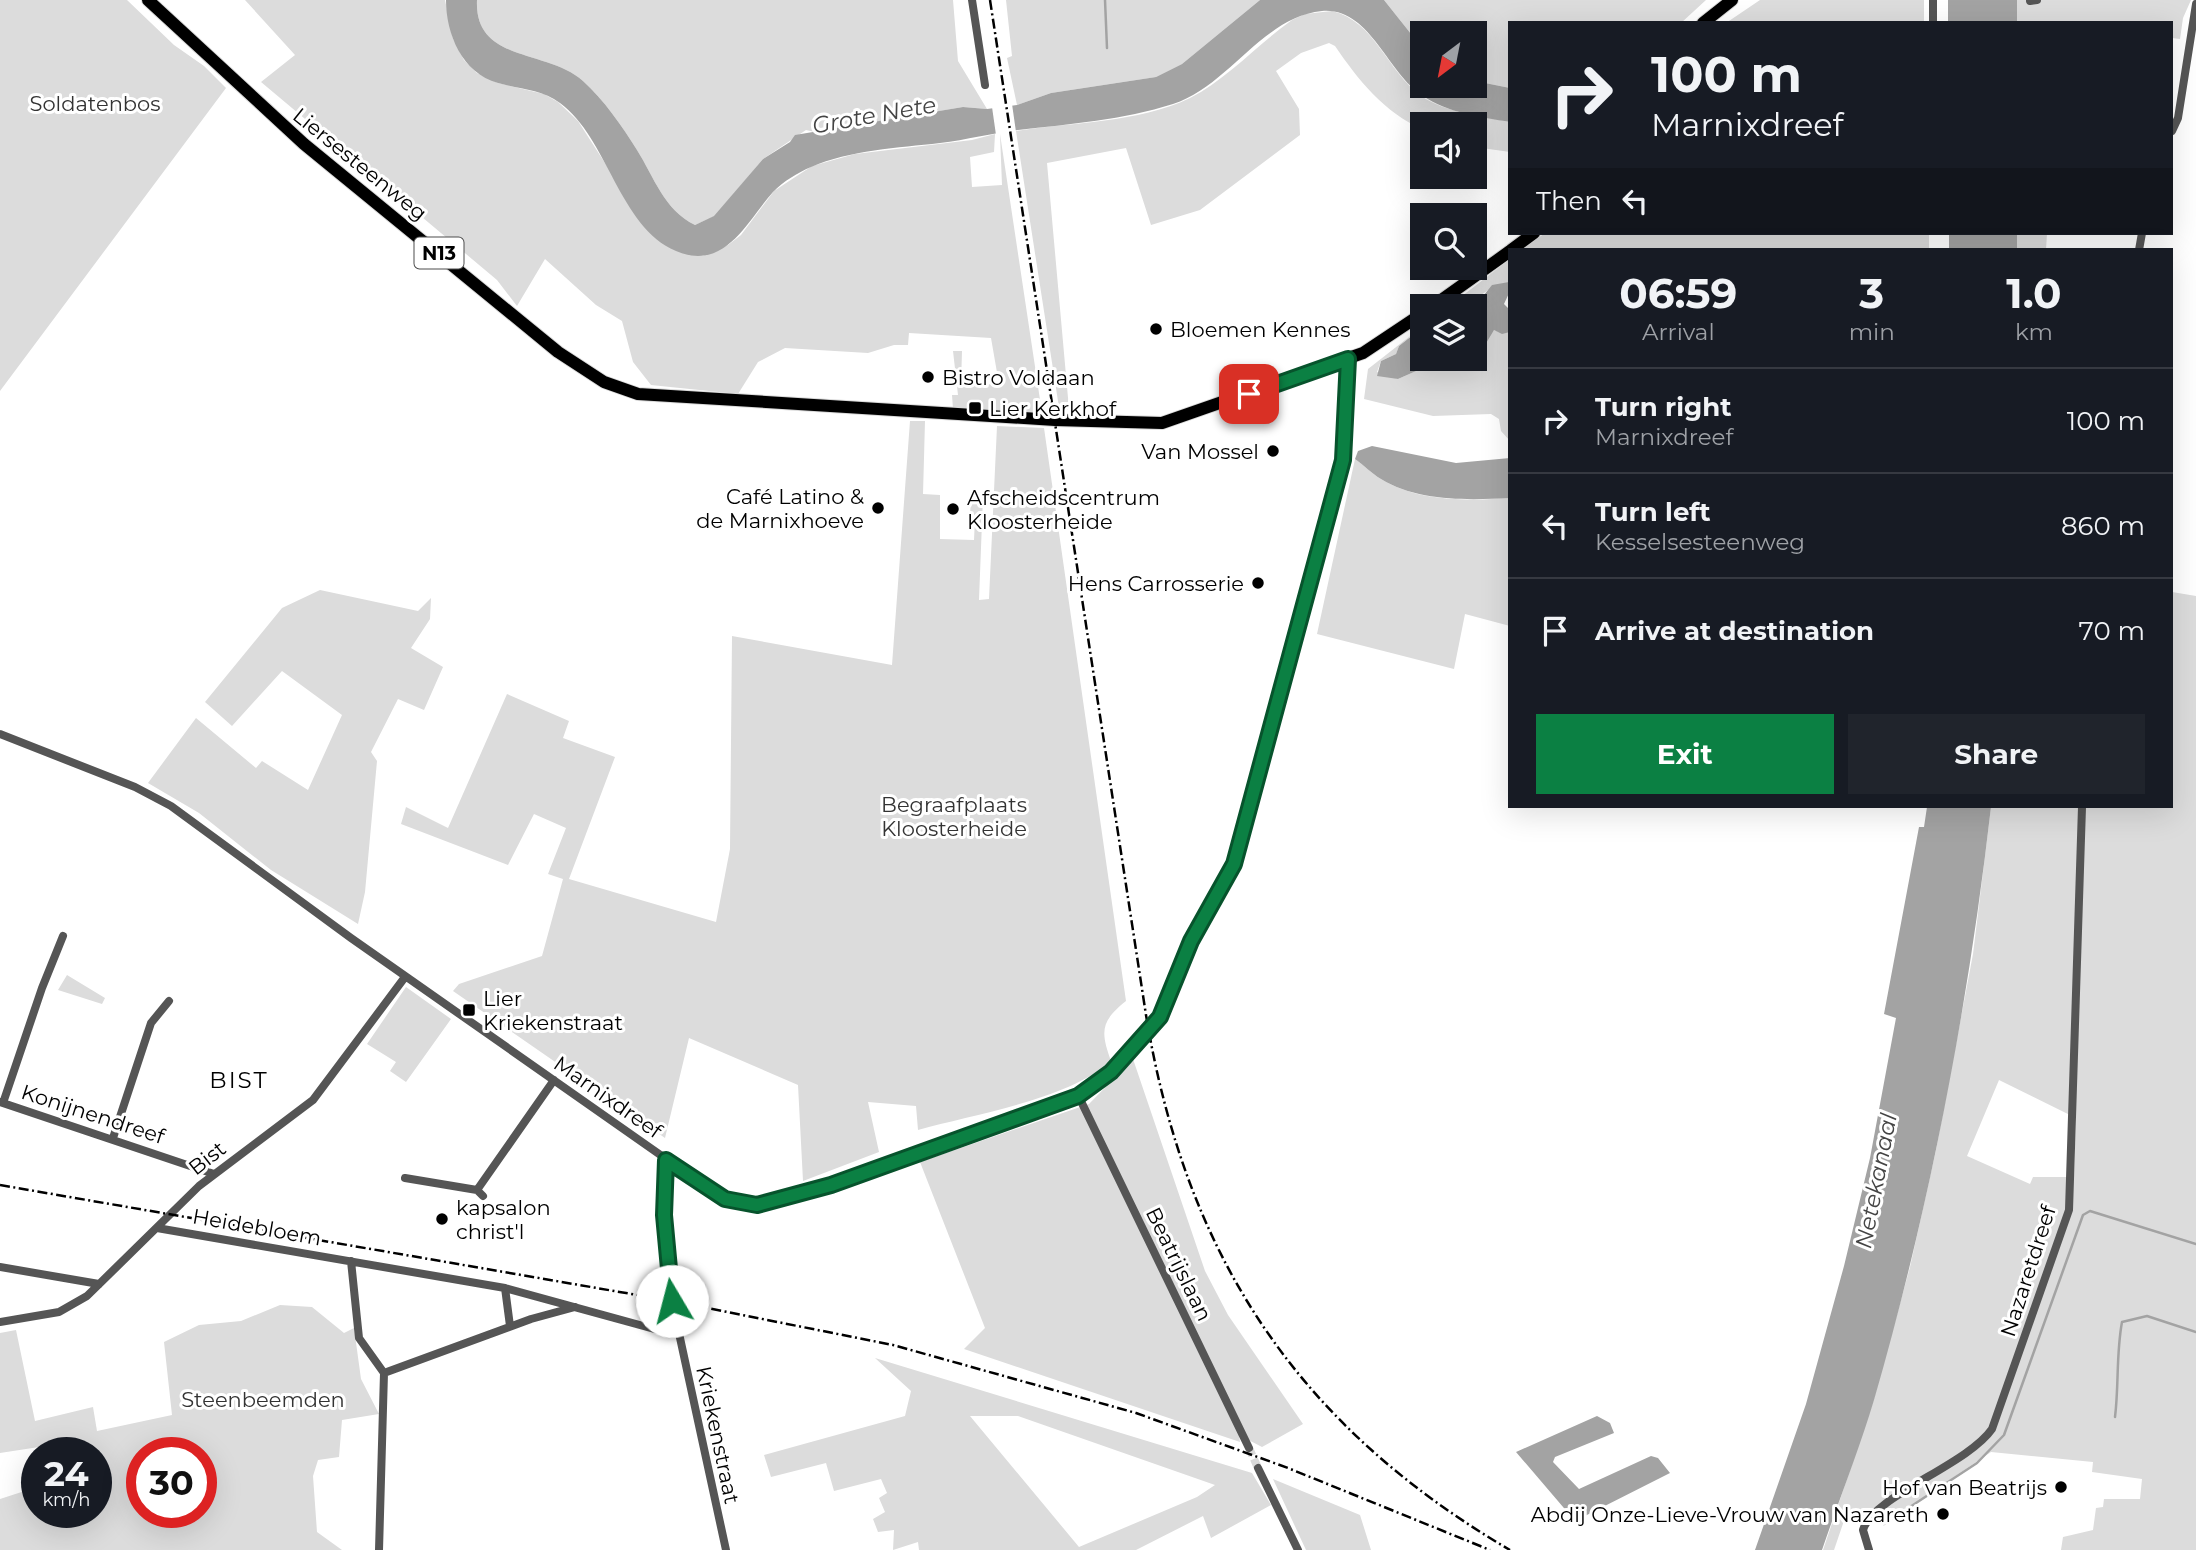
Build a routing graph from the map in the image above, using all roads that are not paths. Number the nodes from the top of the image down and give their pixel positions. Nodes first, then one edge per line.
1 (148, 0) edge
2 (972, 0) edge
3 (1732, 0) edge
4 (1933, 0) edge
5 (2037, 0) edge
6 (2030, 1) edge
7 (2196, 4) edge
8 (1706, 21) edge
9 (1933, 21) edge
10 (985, 85) dead end
11 (2173, 129) edge
12 (1531, 235) edge
13 (1514, 248) edge
14 (1508, 252) edge
15 (1450, 294) edge
16 (1410, 322) edge
17 (1348, 359) junction
18 (0, 734) edge
19 (2082, 808) edge
20 (63, 936) dead end
21 (405, 977) junction
22 (169, 1001) dead end
23 (554, 1080) junction
24 (1078, 1096) junction
25 (2, 1102) edge
26 (113, 1138) junction
27 (666, 1160) junction
28 (214, 1174) junction
29 (405, 1178) dead end
30 (157, 1228) junction
31 (351, 1261) junction
32 (0, 1267) edge
33 (99, 1284) junction
34 (505, 1287) junction
35 (575, 1307) junction
36 (0, 1322) edge
37 (510, 1326) junction
38 (678, 1328) junction
39 (384, 1373) junction
40 (1249, 1448) tunnel mouth
41 (1258, 1468) tunnel mouth
42 (379, 1550) edge
43 (726, 1550) edge
44 (1298, 1550) edge
45 (1869, 1550) edge

1 - 17 main road, Liersesteenweg / N13
2 - 10 street
3 - 8 main road
4 - 9 street
5 - 6 street
7 - 11 street
12 - 13 main road
14 - 15 main road
16 - 17 main road, N13
17 - 24 street, Marnixdreef
18 - 21 street, Marnixdreef
19 - 45 street, Nazaretdreef
20 - 25 street
21 - 23 street, Marnixdreef
21 - 28 street, Bist
22 - 26 street
23 - 27 street, Marnixdreef
23 - 29 street
24 - 27 street, Marnixdreef
24 - 40 street, Beatrijslaan
25 - 26 street, Konijnendreef
26 - 28 street, Konijnendreef
27 - 38 street, Kriekenstraat
28 - 30 street, Bist
30 - 31 street, Heidebloem
30 - 33 street, Bist
31 - 34 street, Heidebloem
31 - 39 street
32 - 33 street
33 - 36 street, Bist
34 - 35 street, Heidebloem
34 - 37 street
35 - 37 street
35 - 38 street, Heidebloem
37 - 39 street
38 - 43 street, Kriekenstraat
39 - 42 street
41 - 44 street

